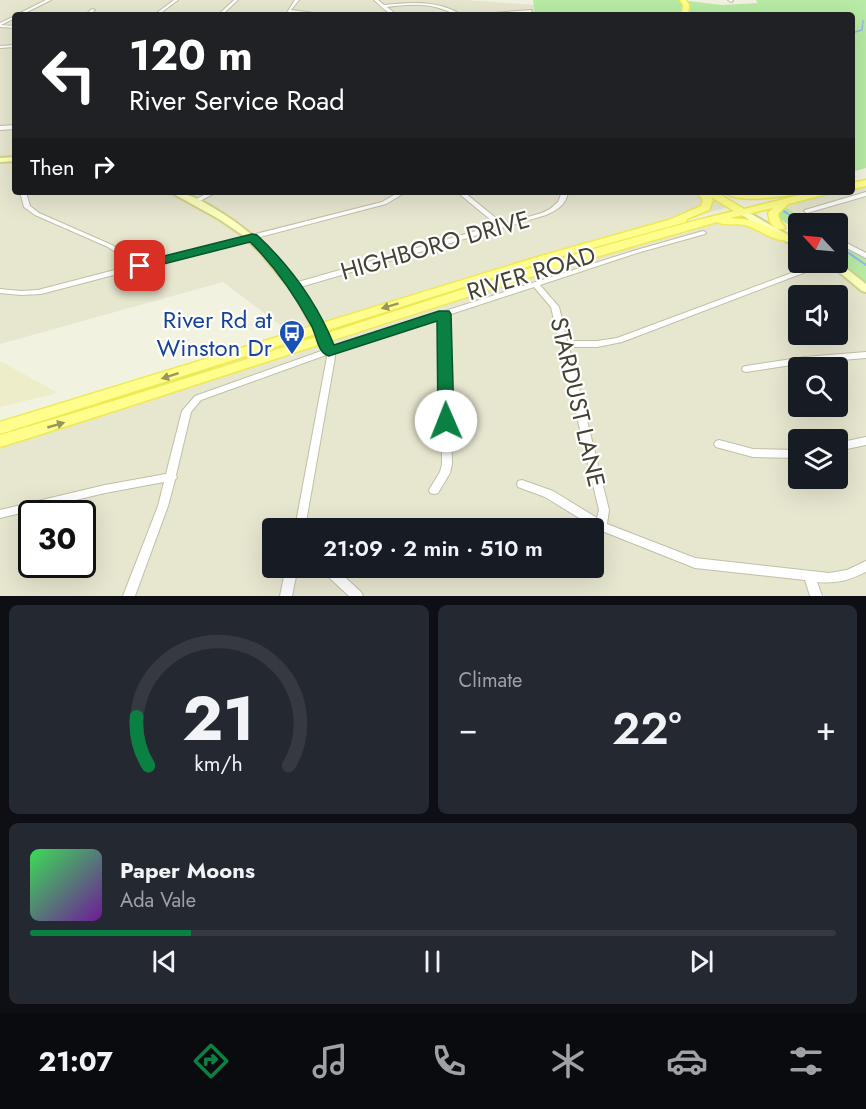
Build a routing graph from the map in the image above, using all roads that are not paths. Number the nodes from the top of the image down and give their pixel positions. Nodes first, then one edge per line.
1 (50, 0) edge
2 (176, 0) edge
3 (236, 0) edge
4 (297, 0) edge
5 (376, 0) edge
6 (382, 6) junction
7 (93, 10) dead end
8 (531, 10) dead end
9 (24, 12) edge
10 (91, 12) edge
11 (160, 12) edge
12 (223, 12) edge
13 (288, 12) edge
14 (390, 12) edge
15 (454, 12) edge
16 (510, 12) edge
17 (866, 194) edge
18 (22, 195) edge
19 (181, 195) edge
20 (208, 195) edge
21 (398, 195) edge
22 (464, 195) edge
23 (565, 195) edge
24 (704, 195) edge
25 (715, 195) edge
26 (724, 195) edge
27 (746, 195) edge
28 (792, 195) edge
29 (196, 201) junction
30 (741, 208) junction
31 (807, 211) dead end
32 (667, 224) junction
33 (502, 226) junction
34 (780, 227) junction
35 (701, 228) junction
36 (788, 232) edge
37 (252, 237) junction
38 (786, 238) joint
39 (848, 246) edge
40 (866, 256) edge
41 (140, 266) junction
42 (800, 273) edge
43 (845, 273) edge
44 (537, 285) junction
45 (294, 286) junction
46 (866, 289) edge
47 (0, 291) edge
48 (444, 314) junction
49 (325, 339) junction
50 (565, 345) junction
51 (866, 355) edge
52 (746, 369) dead end
53 (0, 428) edge
54 (0, 441) edge
55 (866, 441) edge
56 (719, 444) dead end
57 (848, 445) edge
58 (788, 454) edge
59 (172, 477) junction
60 (522, 484) dead end
61 (434, 490) dead end
62 (0, 514) edge
63 (302, 518) edge
64 (588, 518) edge
65 (602, 518) edge
66 (604, 527) edge
67 (866, 566) edge
68 (810, 576) junction
69 (290, 578) edge
70 (338, 578) edge
71 (129, 596) edge
72 (286, 596) edge
73 (357, 596) edge
74 (816, 596) edge

1 - 9 street
2 - 11 street
3 - 12 street
4 - 13 street
5 - 6 street
6 - 14 street
6 - 15 street
7 - 10 street
8 - 16 street
17 - 31 street
18 - 41 street
19 - 29 street
20 - 29 street
21 - 37 street
22 - 33 street
23 - 33 street, HIGHBORO DRIVE
24 - 32 main road
25 - 30 main road
26 - 30 main road
27 - 28 main road
28 - 30 main road, RIVER ROAD
28 - 34 main road
29 - 37 street
30 - 32 main road, RIVER ROAD
30 - 34 street
30 - 35 main road, RIVER ROAD
30 - 38 street
32 -> 49 main road, RIVER ROAD
33 - 45 street, HIGHBORO DRIVE
34 - 36 street
35 - 38 main road
35 - 44 street
35 - 49 main road, RIVER ROAD
37 - 41 street
37 - 45 street
39 - 40 street
41 - 47 street
42 - 50 street
43 - 46 street
44 - 48 street
44 - 50 street, STARDUST LANE
45 - 49 street
48 - 49 street
48 - 61 street
49 -> 53 main road, RIVER ROAD
54 -> 49 main road, RIVER ROAD
49 - 59 street
49 - 63 street
50 - 65 street, STARDUST LANE
51 - 52 street
55 - 57 street
56 - 58 street
59 - 62 street
59 - 71 street
60 - 64 street
66 - 68 street
67 - 68 street
68 - 74 street
69 - 72 street
70 - 73 street

